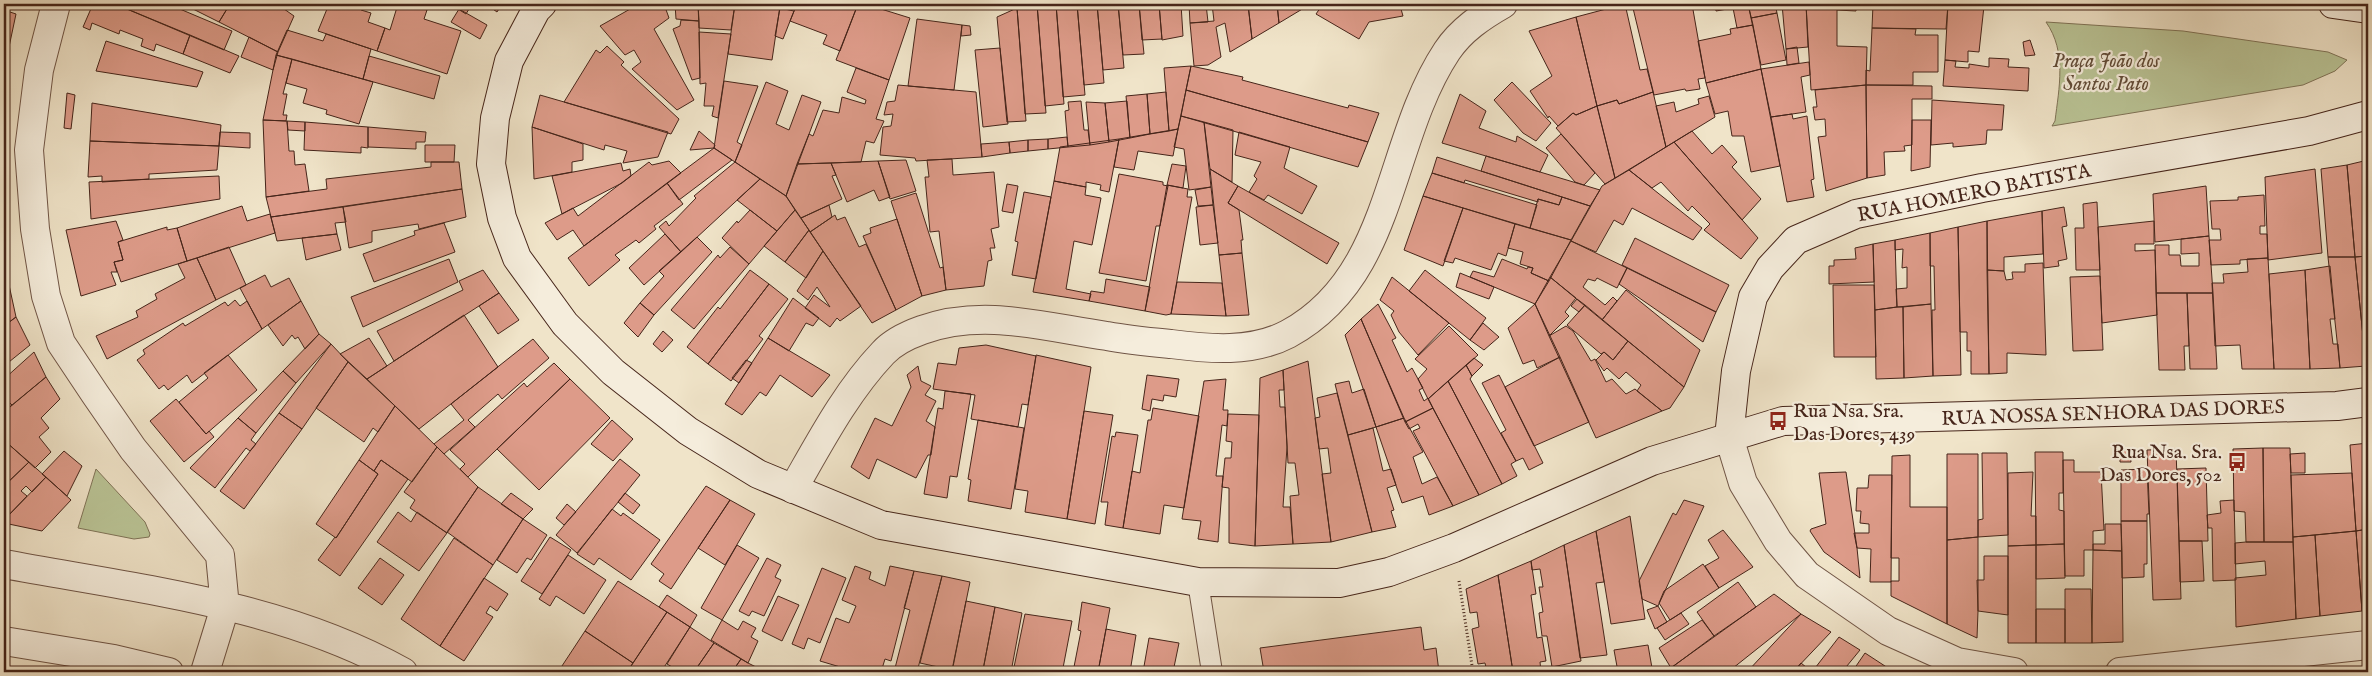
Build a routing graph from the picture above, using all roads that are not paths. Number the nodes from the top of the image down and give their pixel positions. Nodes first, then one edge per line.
1 (56, 4) edge
2 (542, 4) edge
3 (1503, 4) edge
4 (2333, 4) edge
5 (2365, 4) edge
6 (2368, 9) edge
7 (2368, 115) edge
8 (2368, 402) edge
9 (1729, 437) junction
10 (793, 489) junction
11 (4, 564) edge
12 (1198, 582) junction
13 (225, 607) junction
14 (4, 641) edge
15 (2368, 646) edge
16 (169, 672) edge
17 (205, 672) edge
18 (403, 672) edge
19 (1212, 672) edge
20 (2014, 672) edge
21 (2120, 672) edge

1 - 13 street
2 - 10 street, RUA NOSSA SENHORA DAS DORES
3 - 10 street
4 - 6 street
5 - 6 lane
7 - 9 street, RUA HOMERO BATISTA
8 - 9 street, RUA NOSSA SENHORA DAS DORES
9 - 12 street, RUA NOSSA SENHORA DAS DORES
9 - 20 street, RUA HOMERO BATISTA
10 - 12 street, RUA NOSSA SENHORA DAS DORES
11 - 13 street
12 - 19 lane
13 - 17 street
13 - 18 street
14 - 16 street
15 - 21 street

